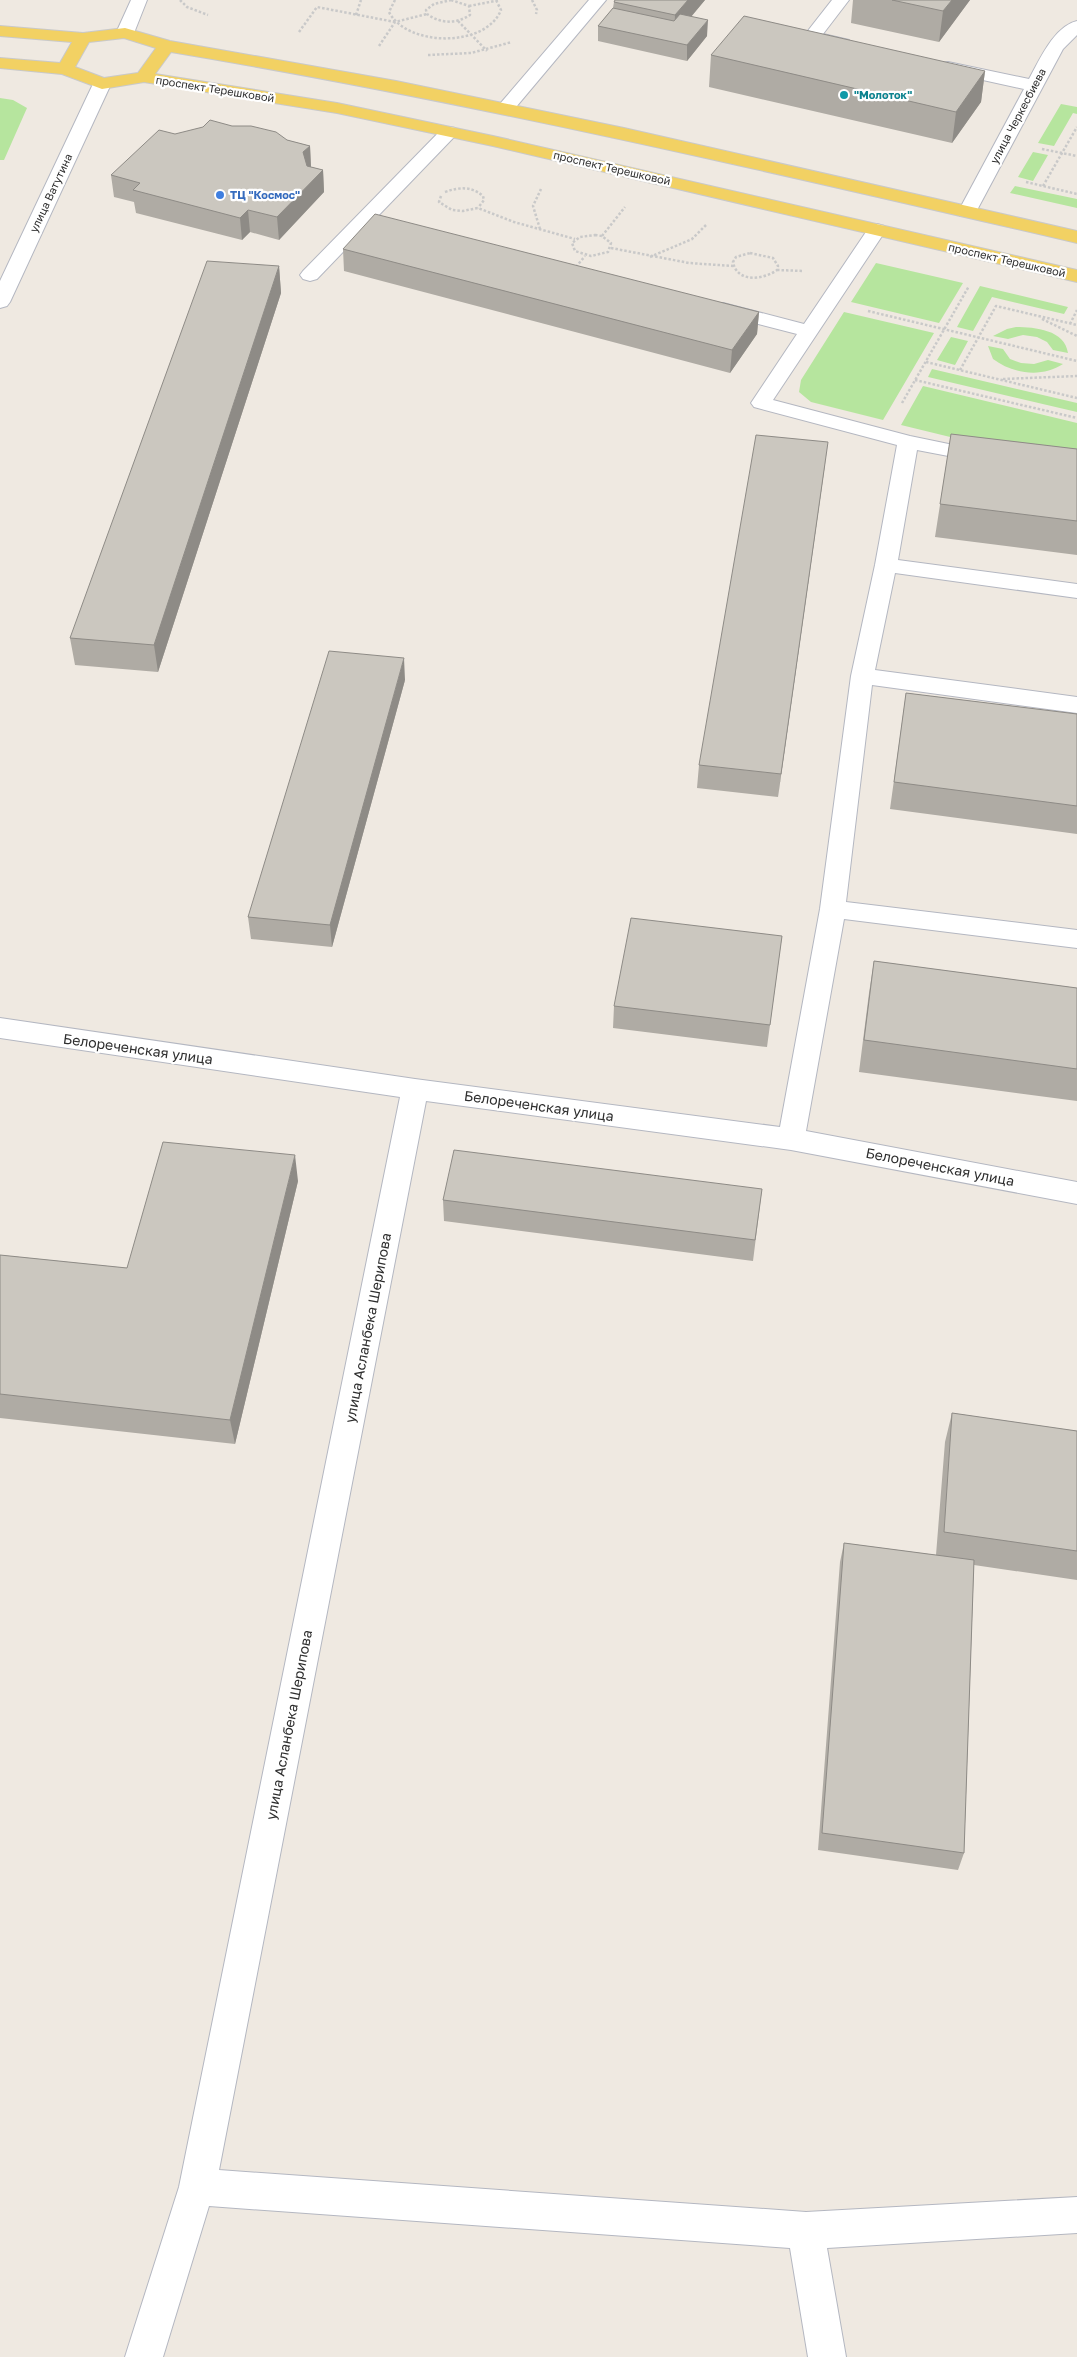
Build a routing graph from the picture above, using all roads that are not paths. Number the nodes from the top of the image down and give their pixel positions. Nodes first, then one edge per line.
1 (139, 0) edge
2 (598, 0) edge
3 (841, 0) edge
4 (1077, 26) edge
5 (0, 31) edge
6 (125, 33) junction
7 (83, 38) junction
8 (167, 46) junction
9 (860, 48) edge
10 (928, 62) edge
11 (0, 63) edge
12 (65, 69) junction
13 (144, 77) junction
14 (102, 84) junction
15 (1035, 86) junction
16 (505, 109) junction
17 (449, 132) junction
18 (967, 212) junction
19 (362, 220) junction
20 (877, 230) junction
21 (420, 234) edge
22 (1077, 237) edge
23 (310, 275) dead end
24 (1077, 276) edge
25 (0, 302) edge
26 (705, 305) edge
27 (809, 331) junction
28 (908, 442) junction
29 (1004, 459) edge
30 (886, 565) junction
31 (1077, 591) edge
32 (862, 676) junction
33 (1077, 705) edge
34 (833, 909) junction
35 (1077, 939) edge
36 (0, 1028) edge
37 (415, 1089) junction
38 (791, 1139) junction
39 (1077, 1193) edge
40 (197, 2187) junction
41 (1077, 2215) edge
42 (806, 2231) junction
43 (144, 2357) edge
44 (827, 2357) edge

1 - 6 street
2 - 16 street
3 - 9 street
4 - 15 street, улица Черкесбиева
5 - 7 main road
6 - 7 main road
6 - 8 main road
7 - 12 main road
8 - 13 main road
8 - 16 main road
10 - 15 street
11 - 12 main road
12 - 14 main road
13 - 14 main road, проспект Терешковой
13 - 17 main road, проспект Терешковой
14 - 25 street, улица Ватутина
15 - 18 street, улица Черкесбиева
16 - 18 main road
17 - 19 street
17 - 20 main road, проспект Терешковой
18 - 22 main road
19 - 21 street
19 - 23 street
20 - 24 main road, проспект Терешковой
20 - 27 street
26 - 27 street
27 - 28 street
28 - 29 street
28 - 30 street
30 - 31 street
30 - 32 street
32 - 33 street
32 - 34 street
34 - 35 street
34 - 38 street
36 - 37 street, Белореченская улица
37 - 38 street, Белореченская улица
37 - 40 street, улица Асланбека Шерипова
38 - 39 street, Белореченская улица
40 - 42 street
40 - 43 street, улица Асланбека Шерипова
41 - 42 street
42 - 44 street

